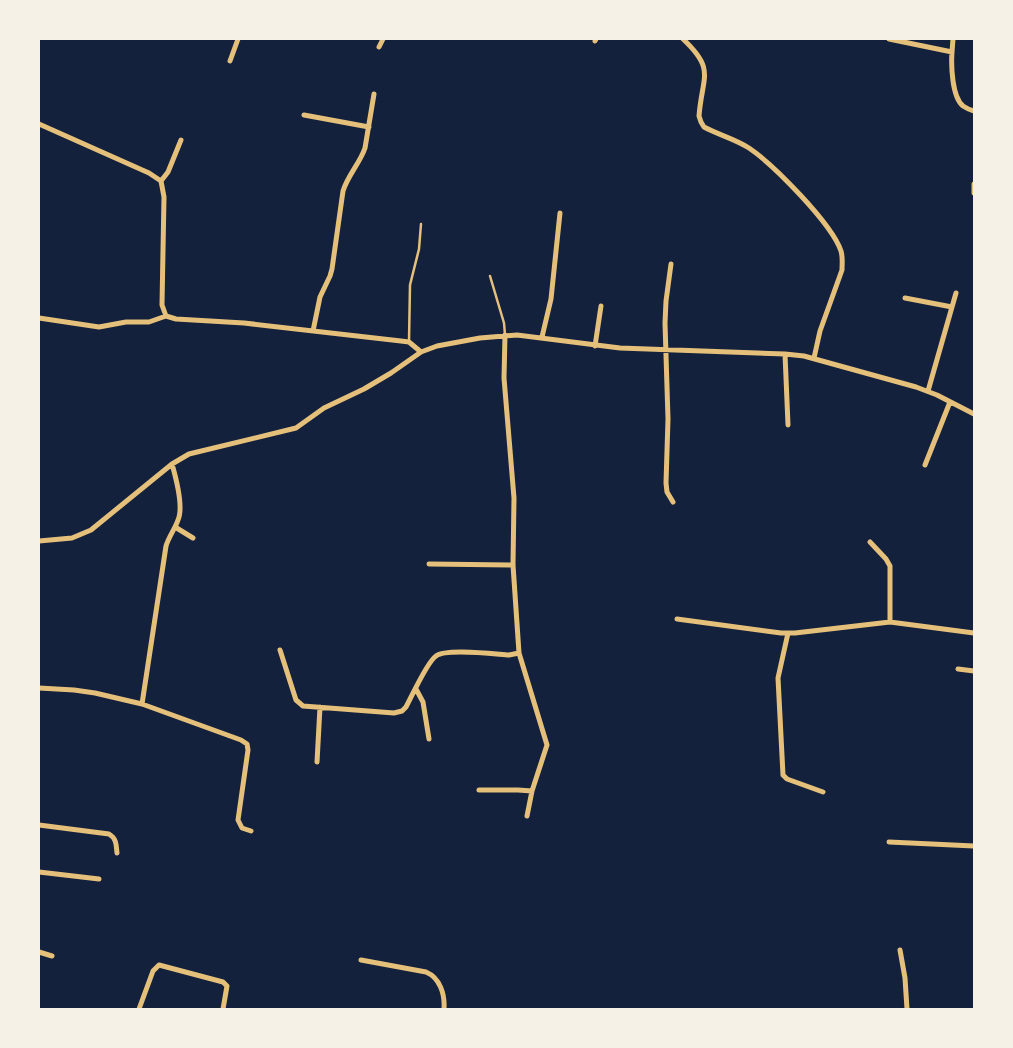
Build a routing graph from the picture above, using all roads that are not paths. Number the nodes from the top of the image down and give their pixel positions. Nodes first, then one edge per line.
1 (238, 39) edge
2 (383, 39) edge
3 (683, 39) edge
4 (888, 39) edge
5 (953, 39) edge
6 (379, 47) dead end
7 (952, 52) junction
8 (230, 61) dead end
9 (374, 94) dead end
10 (974, 111) edge
11 (304, 114) dead end
12 (39, 124) edge
13 (369, 127) junction
14 (181, 140) dead end
15 (161, 181) junction
16 (974, 184) edge
17 (974, 193) edge
18 (560, 213) dead end
19 (421, 224) dead end
20 (671, 264) dead end
21 (490, 276) dead end
22 (956, 293) dead end
23 (905, 298) dead end
24 (601, 306) dead end
25 (952, 307) junction
26 (166, 316) junction
27 (39, 318) edge
28 (313, 332) junction
29 (505, 335) junction
30 (542, 337) junction
31 (409, 342) junction
32 (596, 346) junction
33 (666, 351) junction
34 (420, 352) junction
35 (786, 354) junction
36 (814, 358) junction
37 (928, 391) junction
38 (950, 402) junction
39 (974, 414) edge
40 (788, 425) dead end
41 (172, 464) junction
42 (925, 464) dead end
43 (673, 502) dead end
44 (175, 527) junction
45 (193, 538) dead end
46 (39, 541) edge
47 (870, 542) dead end
48 (429, 564) dead end
49 (513, 565) junction
50 (677, 619) dead end
51 (890, 622) junction
52 (788, 633) junction
53 (974, 634) edge
54 (280, 650) dead end
55 (519, 653) junction
56 (958, 669) dead end
57 (974, 671) edge
58 (39, 688) edge
59 (416, 689) junction
60 (142, 704) junction
61 (320, 707) junction
62 (429, 739) dead end
63 (317, 762) dead end
64 (479, 790) dead end
65 (532, 791) junction
66 (823, 792) dead end
67 (527, 816) dead end
68 (39, 825) edge
69 (251, 831) dead end
70 (889, 842) dead end
71 (974, 846) edge
72 (116, 853) dead end
73 (39, 872) edge
74 (100, 879) dead end
75 (900, 950) dead end
76 (39, 952) edge
77 (52, 956) dead end
78 (361, 960) dead end
79 (139, 1009) edge
80 (223, 1009) edge
81 (444, 1009) edge
82 (907, 1009) edge

1 - 8 street
2 - 6 street
3 - 36 street
4 - 7 street
5 - 7 street
7 - 10 street
9 - 13 street
11 - 13 street
12 - 15 street
13 - 28 street
14 - 15 street
15 - 26 street
16 - 17 street
18 - 30 street
19 - 31 lane
20 - 33 street
21 - 29 lane
22 - 25 street
23 - 25 street
24 - 32 street
25 - 37 street
26 - 27 street
26 - 28 street
28 - 31 street
29 - 30 street
29 - 34 street
29 - 49 street
30 - 32 street
31 - 34 street
32 - 33 street
33 - 35 street
33 - 43 street
34 - 41 street
35 - 36 street
35 - 40 street
36 - 37 street
37 - 38 street
38 - 39 street
38 - 42 street
41 - 44 street
41 - 46 street
44 - 45 street
44 - 60 street
47 - 51 street
48 - 49 street
49 - 55 street
50 - 52 street
51 - 52 street
51 - 53 street
52 - 66 street
54 - 61 street
55 - 59 street
55 - 65 street
56 - 57 street
58 - 60 street
59 - 61 street
59 - 62 street
60 - 69 street
61 - 63 street
64 - 65 street
65 - 67 street
68 - 72 street
70 - 71 street
73 - 74 street
75 - 82 street
76 - 77 street
78 - 81 street
79 - 80 street

